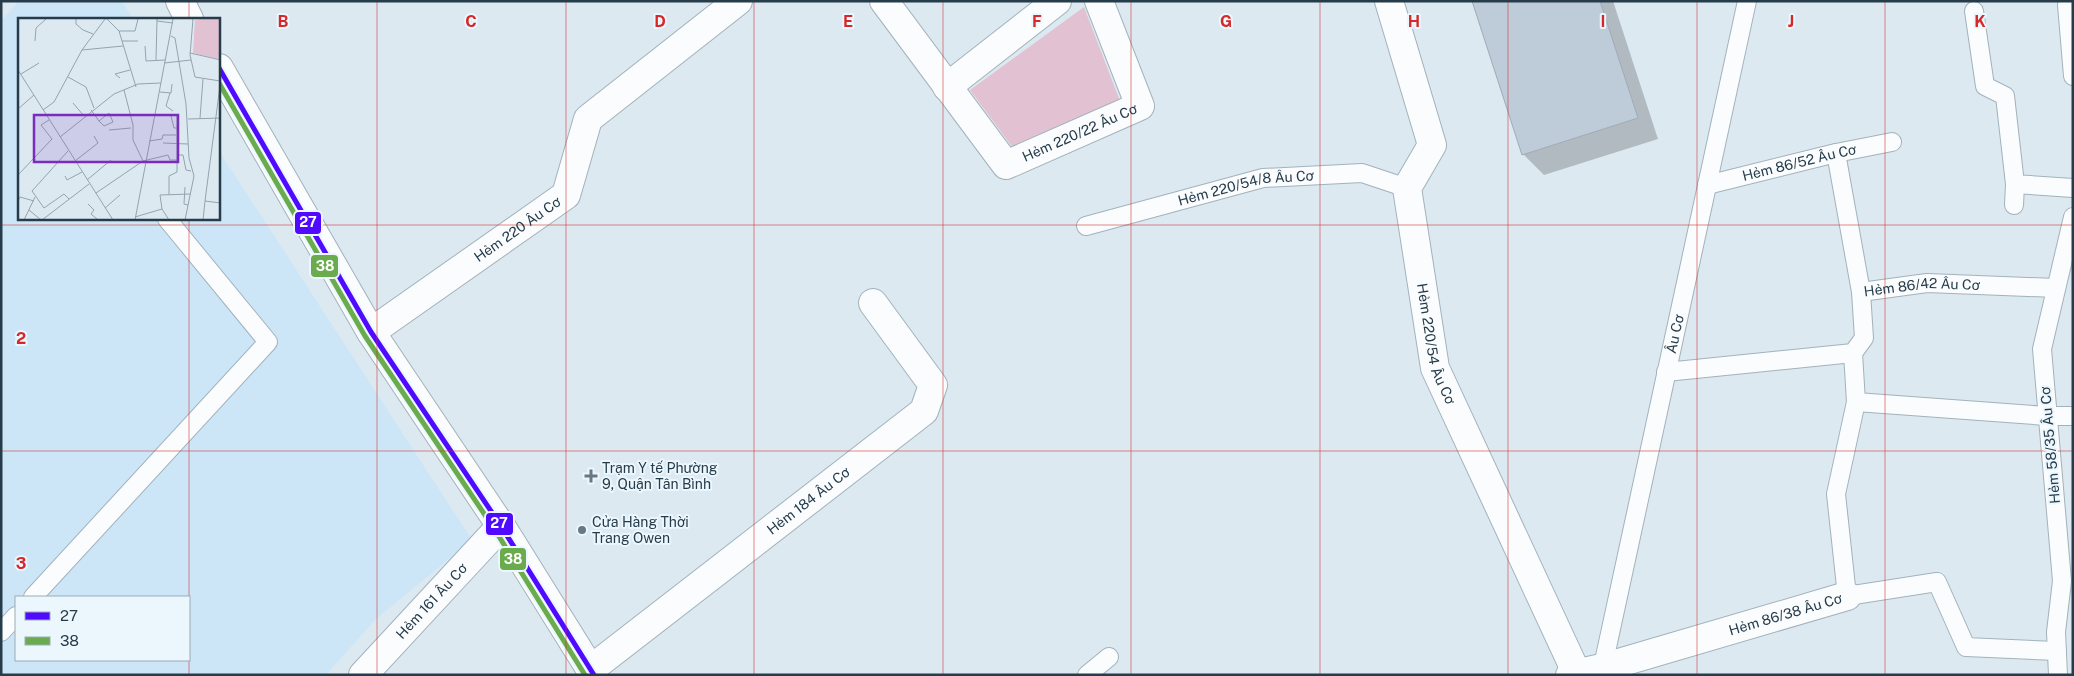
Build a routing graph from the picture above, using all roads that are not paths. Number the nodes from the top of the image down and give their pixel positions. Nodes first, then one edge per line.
1 (180, 1) edge
2 (884, 1) edge
3 (1057, 1) edge
4 (1099, 1) edge
5 (1389, 1) edge
6 (1747, 1) edge
7 (726, 5) edge
8 (2067, 5) dead end
9 (1974, 11) dead end
10 (189, 18) edge
11 (220, 71) edge
12 (2073, 76) edge
13 (947, 87) junction
14 (1892, 142) dead end
15 (1836, 153) junction
16 (2015, 184) junction
17 (1707, 185) junction
18 (1407, 188) junction
19 (2073, 188) edge
20 (2014, 205) dead end
21 (2073, 218) edge
22 (168, 220) edge
23 (1086, 226) dead end
24 (2055, 288) junction
25 (1861, 292) junction
26 (873, 303) dead end
27 (372, 332) junction
28 (1853, 353) junction
29 (1666, 372) junction
30 (1856, 402) junction
31 (2047, 416) junction
32 (2073, 416) edge
33 (501, 526) junction
34 (2067, 581) edge
35 (35, 596) edge
36 (1847, 596) junction
37 (15, 617) edge
38 (1, 632) edge
39 (2057, 651) junction
40 (1109, 657) dead end
41 (593, 672) edge
42 (1587, 672) edge
43 (363, 675) edge
44 (1086, 675) edge
45 (2058, 675) edge

1 - 10 street
2 - 13 street, Hẻm 220/22 Âu Cơ
3 - 13 street
4 - 13 street, Hẻm 220/22 Âu Cơ
5 - 18 street
6 - 17 lane, Âu Cơ
7 - 27 street, Hẻm 220 Âu Cơ
8 - 12 lane
9 - 16 lane
11 - 27 street
14 - 15 lane, Hẻm 86/52 Âu Cơ
15 - 17 lane, Hẻm 86/52 Âu Cơ
15 - 25 lane
16 - 19 lane
16 - 20 lane
17 - 29 lane, Âu Cơ
18 - 23 lane, Hẻm 220/54/8 Âu Cơ
18 - 42 street, Hẻm 220/54 Âu Cơ
21 - 24 lane, Hẻm 58/35 Âu Cơ
22 - 35 lane
24 - 25 lane, Hẻm 86/42 Âu Cơ
24 - 31 lane, Hẻm 58/35 Âu Cơ
25 - 28 lane, Hẻm 86/42 Âu Cơ
26 - 41 street, Hẻm 184 Âu Cơ
27 - 33 street
28 - 29 lane
28 - 30 lane, Hẻm 86/38 Âu Cơ
29 - 42 lane, Âu Cơ
30 - 31 lane
30 - 36 lane, Hẻm 86/38 Âu Cơ
31 - 32 lane
31 - 34 lane, Hẻm 58/35 Âu Cơ
33 - 41 street
33 - 43 street, Hẻm 161 Âu Cơ
34 - 39 lane, Hẻm 58/35 Âu Cơ
36 - 39 lane
36 - 42 street, Hẻm 86/38 Âu Cơ
37 - 38 lane
39 - 45 lane, Hẻm 58/35 Âu Cơ
40 - 44 lane

